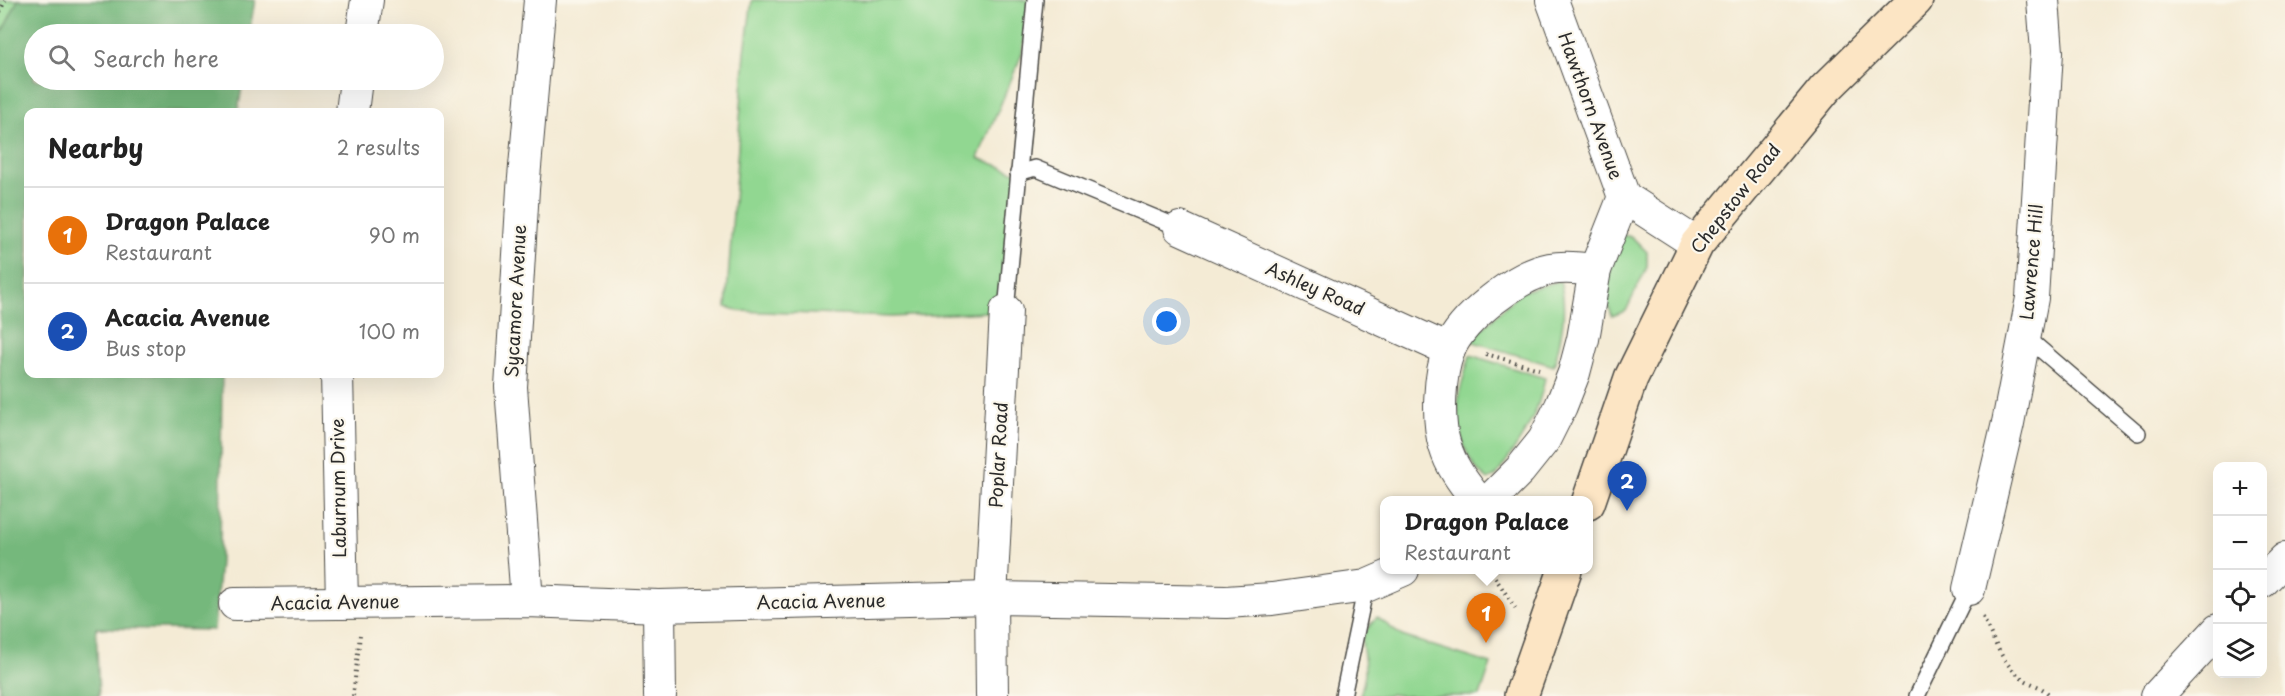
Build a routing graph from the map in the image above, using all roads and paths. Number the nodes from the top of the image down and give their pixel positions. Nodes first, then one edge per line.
1 (5, 0) edge
2 (367, 0) edge
3 (540, 0) edge
4 (1035, 0) edge
5 (1552, 0) edge
6 (1916, 0) edge
7 (2043, 0) edge
8 (0, 12) edge
9 (364, 24) edge
10 (355, 90) edge
11 (352, 108) edge
12 (1018, 173) junction
13 (1624, 196) junction
14 (1180, 228) joint
15 (1697, 244) junction
16 (1595, 270) junction
17 (1006, 311) joint
18 (2025, 336) junction
19 (1451, 347) junction
20 (337, 378) edge
21 (1572, 379) junction
22 (2138, 433) dead end
23 (1473, 496) edge
24 (1495, 496) edge
25 (1590, 496) edge
26 (2285, 559) edge
27 (1394, 574) edge
28 (1564, 574) edge
29 (2267, 577) edge
30 (1366, 586) junction
31 (1969, 589) junction
32 (992, 598) junction
33 (527, 601) junction
34 (353, 602) junction
35 (235, 604) dead end
36 (659, 606) junction
37 (2213, 634) edge
38 (352, 696) edge
39 (660, 696) edge
40 (992, 696) edge
41 (1343, 696) edge
42 (1521, 696) edge
43 (1917, 696) edge
44 (2050, 696) edge
45 (2157, 696) edge

1 - 8 path
2 - 9 street
3 - 33 street, Sycamore Avenue
4 - 12 lane
5 - 13 street, Hawthorn Avenue
6 - 15 main road, Chepstow Road
7 - 18 street, Lawrence Hill
10 - 11 street
12 - 14 lane
12 - 17 lane
13 - 15 street, Hawthorn Avenue
13 - 16 street
14 - 19 street, Ashley Road
15 - 25 main road, Chepstow Road
16 - 19 street
16 - 21 street
17 - 32 street, Poplar Road
18 - 22 lane
18 - 31 street, Lawrence Hill
19 - 21 path
19 - 23 street
20 - 34 street, Laburnum Drive
21 - 24 street
26 - 29 street
27 - 30 street, Acacia Avenue
28 - 42 main road
30 - 32 street, Acacia Avenue
30 - 41 lane
31 - 43 lane
31 - 44 path
32 - 36 street, Acacia Avenue
32 - 40 street, Poplar Road
33 - 34 street, Acacia Avenue
33 - 36 street, Acacia Avenue
34 - 35 street, Acacia Avenue
34 - 38 path
36 - 39 street
37 - 45 street

